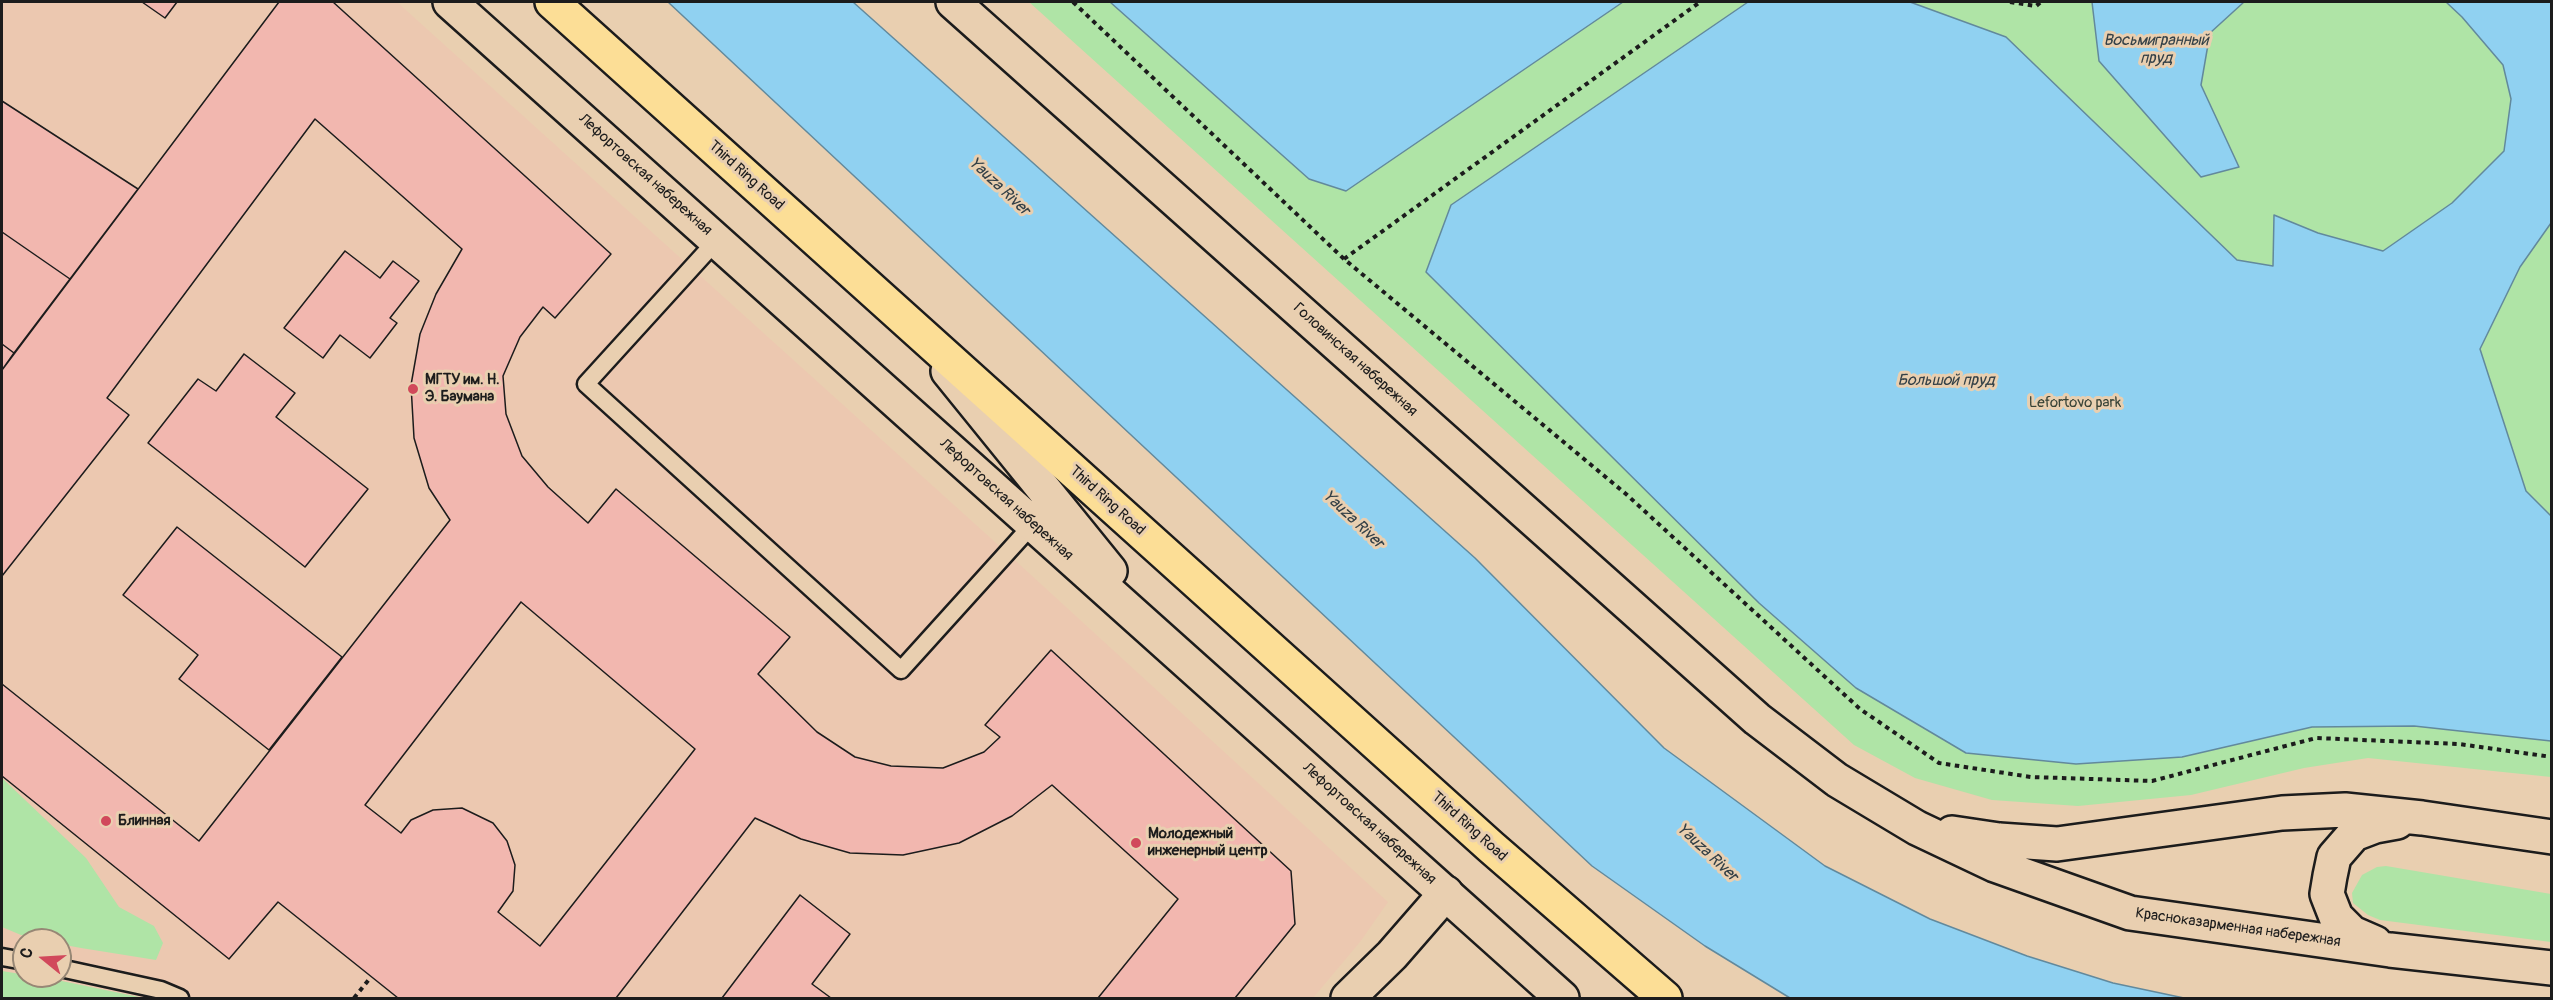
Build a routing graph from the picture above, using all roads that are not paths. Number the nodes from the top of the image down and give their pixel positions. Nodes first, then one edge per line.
1 (450, 2) edge
2 (552, 2) edge
3 (953, 2) edge
4 (717, 240) junction
5 (908, 322) junction
6 (1033, 524) junction
7 (1173, 650) junction
8 (1757, 719) joint
9 (2422, 818) junction
10 (1917, 828) junction
11 (2552, 837) edge
12 (1446, 893) junction
13 (2390, 950) junction
14 (2552, 968) edge
15 (72, 971) edge
16 (180, 999) edge
17 (1348, 999) edge
18 (1562, 999) edge
19 (1665, 999) edge

1 - 4 main road, Лефортовская набережная
2 - 5 main road, Third Ring Road
3 - 8 main road, Головинская набережная
4 - 6 main road, Лефортовская набережная
4 - 6 lane
5 - 7 main road
5 - 19 main road, Third Ring Road
6 - 7 main road, Лефортовская набережная
7 - 12 main road, Лефортовская набережная
8 - 10 main road, Красноказарменная набережная
9 - 10 main road
9 - 11 main road
9 - 13 main road
10 - 13 main road, Красноказарменная набережная
12 - 17 main road
12 - 18 main road, Лефортовская набережная
13 - 14 main road, Красноказарменная набережная
15 - 16 lane

